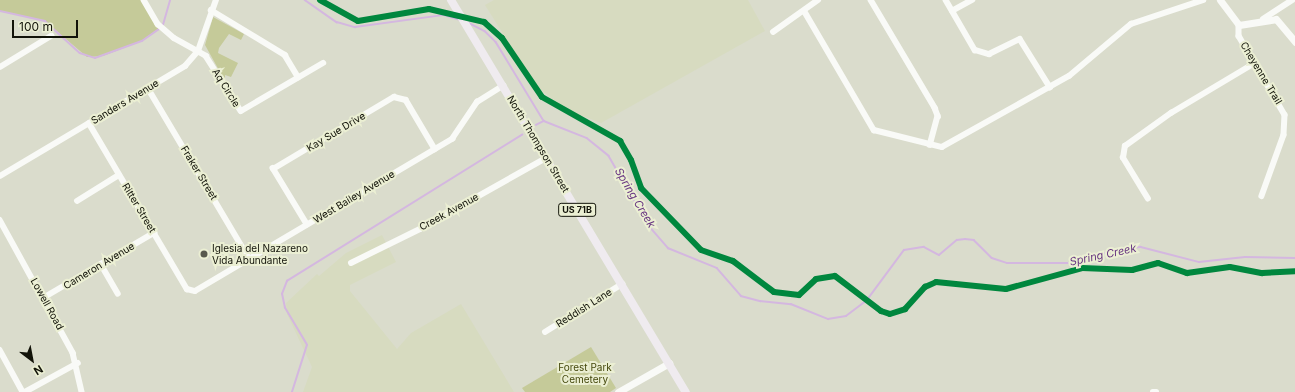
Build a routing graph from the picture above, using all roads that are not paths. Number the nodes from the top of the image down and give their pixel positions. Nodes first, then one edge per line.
1 (144, 0) edge
2 (216, 0) edge
3 (818, 0) edge
4 (872, 0) edge
5 (946, 0) edge
6 (972, 0) edge
7 (1203, 0) edge
8 (1221, 0) edge
9 (1292, 0) edge
10 (453, 3) edge
11 (211, 10) junction
12 (952, 11) junction
13 (805, 12) junction
14 (1263, 19) junction
15 (1238, 25) junction
16 (774, 32) dead end
17 (51, 36) dead end
18 (1295, 42) edge
19 (198, 51) junction
20 (323, 63) dead end
21 (1256, 63) junction
22 (0, 67) edge
23 (298, 77) junction
24 (503, 86) junction
25 (1050, 87) junction
26 (148, 88) junction
27 (89, 123) junction
28 (930, 145) junction
29 (435, 149) junction
30 (546, 158) junction
31 (119, 175) junction
32 (0, 176) edge
33 (1262, 196) dead end
34 (1148, 199) dead end
35 (77, 201) dead end
36 (0, 220) edge
37 (307, 225) junction
38 (154, 233) junction
39 (249, 258) junction
40 (351, 263) dead end
41 (101, 264) junction
42 (622, 284) junction
43 (191, 291) joint
44 (118, 293) dead end
45 (43, 298) junction
46 (545, 332) dead end
47 (0, 350) edge
48 (669, 362) junction
49 (78, 363) junction
50 (24, 392) edge
51 (82, 392) edge
52 (618, 392) edge
53 (686, 392) edge

1 - 19 street
2 - 11 street, Sanders Avenue
3 - 13 street
4 - 28 street
5 - 12 street
6 - 12 street
7 - 25 street
8 - 15 street, Cheyenne Trail
9 - 14 street
10 - 24 main road, North Thompson Street / US 71B
11 - 19 street, Sanders Avenue
11 - 23 street
12 - 25 street
13 - 16 street
13 - 28 street
14 - 15 street
14 - 18 street
15 - 21 street, Cheyenne Trail
17 - 22 street
19 - 23 street, Aq Circle
19 - 26 street, Sanders Avenue
20 - 23 street, Aq Circle
21 - 33 street, Cheyenne Trail
21 - 34 street
24 - 29 street, West Bailey Avenue
24 - 30 main road, North Thompson Street / US 71B
25 - 28 street
26 - 27 street, Sanders Avenue
26 - 39 street, Fraker Street
27 - 31 street, Ritter Street
27 - 32 street, Sanders Avenue
29 - 37 street, West Bailey Avenue
29 - 37 street, Kay Sue Drive
30 - 40 street, Creek Avenue
30 - 42 main road, North Thompson Street / US 71B
31 - 35 street
31 - 38 street, Ritter Street
36 - 45 street, Lowell Road
37 - 39 street, West Bailey Avenue
38 - 41 street, Cameron Avenue
38 - 43 street, Ritter Street
39 - 43 street, West Bailey Avenue
41 - 44 street
41 - 45 street, Cameron Avenue
42 - 46 street, Reddish Lane
42 - 48 main road, North Thompson Street / US 71B
45 - 49 street, Lowell Road
47 - 50 street
48 - 52 street
48 - 53 main road, North Thompson Street / US 71B
49 - 50 street
49 - 51 street, Lowell Road

